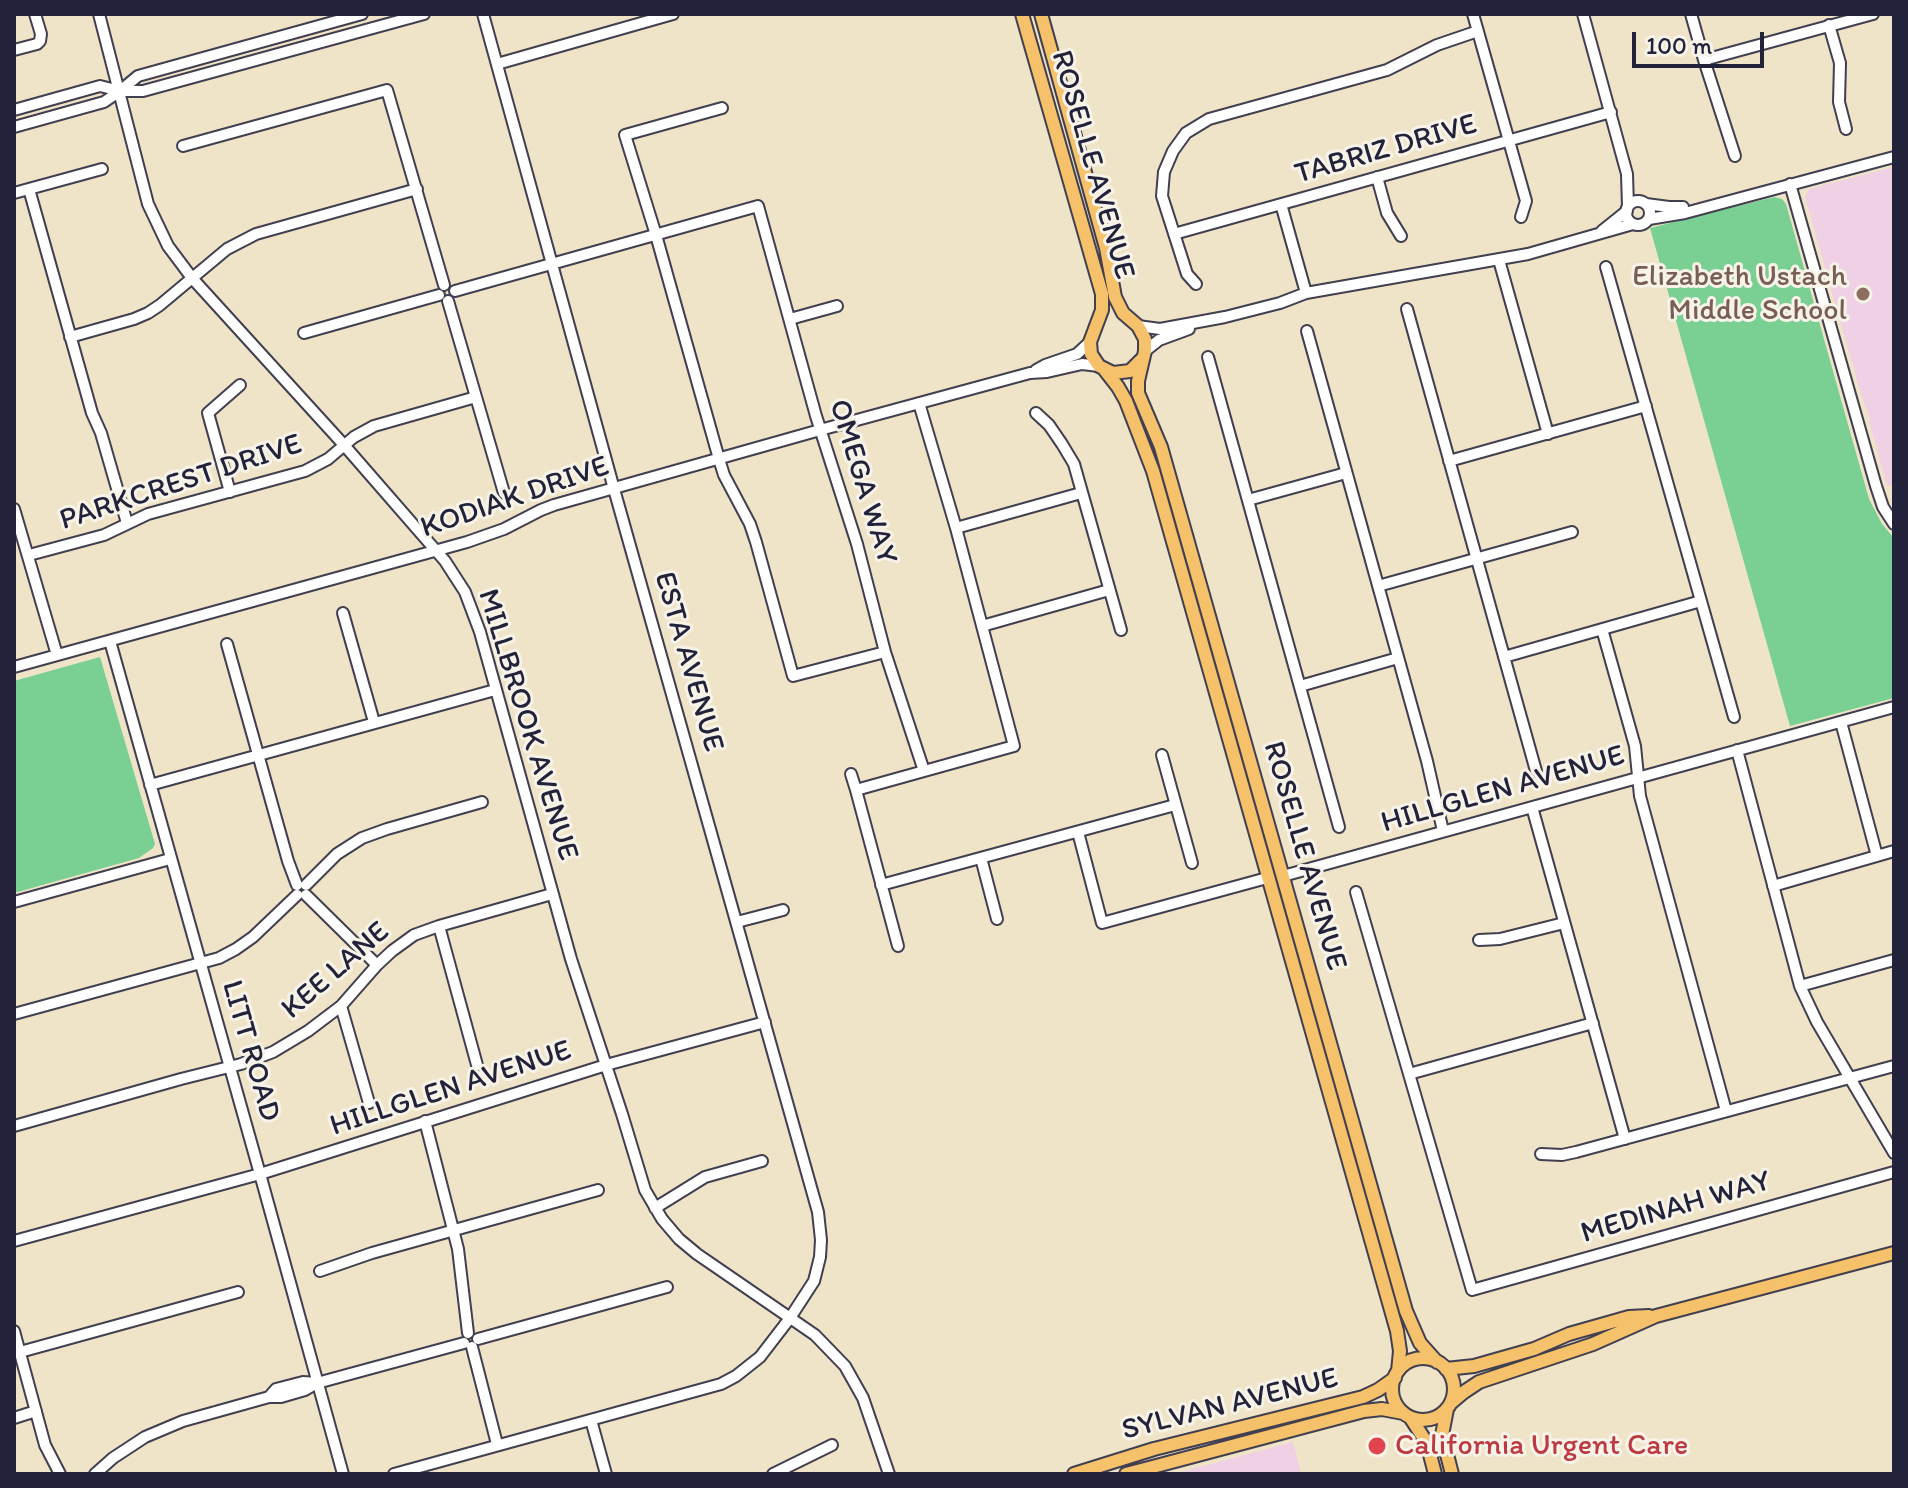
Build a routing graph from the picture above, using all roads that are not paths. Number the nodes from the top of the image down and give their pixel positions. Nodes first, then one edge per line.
1 (35, 14) edge
2 (99, 14) edge
3 (362, 14) edge
4 (424, 14) edge
5 (483, 14) edge
6 (673, 14) edge
7 (1022, 14) edge
8 (1041, 14) edge
9 (1473, 14) edge
10 (1583, 14) edge
11 (1691, 14) edge
12 (1873, 14) edge
13 (1829, 25) junction
14 (1478, 31) junction
15 (14, 50) edge
16 (1704, 60) junction
17 (497, 64) junction
18 (120, 91) junction
19 (722, 108) dead end
20 (14, 110) edge
21 (1611, 112) junction
22 (14, 127) edge
23 (1846, 129) dead end
24 (1509, 140) junction
25 (183, 146) dead end
26 (1735, 156) dead end
27 (1894, 157) edge
28 (102, 169) dead end
29 (1627, 174) junction
30 (1377, 177) junction
31 (1790, 184) junction
32 (29, 189) junction
33 (417, 189) junction
34 (14, 193) edge
35 (1644, 203) junction
36 (1281, 204) junction
37 (1697, 208) junction
38 (1627, 209) junction
39 (1521, 217) dead end
40 (1649, 219) junction
41 (1633, 224) junction
42 (1601, 232) junction
43 (1174, 234) junction
44 (656, 235) junction
45 (1401, 236) dead end
46 (1499, 260) junction
47 (553, 264) junction
48 (1606, 267) dead end
49 (192, 278) junction
50 (1196, 284) dead end
51 (447, 293) junction
52 (1306, 293) junction
53 (837, 306) dead end
54 (1407, 309) dead end
55 (1225, 317) junction
56 (790, 319) junction
57 (1134, 323) junction
58 (1307, 331) dead end
59 (304, 333) dead end
60 (1092, 336) junction
61 (70, 337) junction
62 (1144, 355) junction
63 (1208, 357) dead end
64 (1101, 368) junction
65 (1030, 373) junction
66 (240, 385) dead end
67 (476, 397) junction
68 (919, 403) junction
69 (1646, 406) junction
70 (1036, 413) dead end
71 (820, 430) junction
72 (1548, 434) junction
73 (344, 445) junction
74 (719, 459) junction
75 (1449, 461) junction
76 (1346, 473) junction
77 (614, 489) junction
78 (230, 492) junction
79 (504, 493) dead end
80 (1081, 493) junction
81 (1248, 500) junction
82 (14, 509) edge
83 (127, 523) junction
84 (1894, 524) edge
85 (956, 528) junction
86 (1572, 532) dead end
87 (435, 550) junction
88 (29, 555) junction
89 (1477, 559) junction
90 (1378, 586) junction
91 (1109, 590) junction
92 (1701, 601) junction
93 (343, 613) dead end
94 (982, 626) junction
95 (1602, 629) junction
96 (1121, 630) dead end
97 (110, 641) junction
98 (227, 644) dead end
99 (885, 652) junction
100 (57, 655) junction
101 (1504, 657) junction
102 (1398, 658) junction
103 (14, 667) edge
104 (1300, 686) junction
105 (495, 690) junction
106 (1894, 707) edge
107 (1734, 717) dead end
108 (374, 722) junction
109 (1841, 722) junction
110 (1737, 750) junction
111 (258, 754) junction
112 (1162, 755) dead end
113 (924, 771) junction
114 (1536, 771) dead end
115 (851, 774) dead end
116 (1639, 777) junction
117 (150, 785) junction
118 (856, 790) junction
119 (1245, 798) junction
120 (482, 802) dead end
121 (1175, 805) junction
122 (1532, 807) junction
123 (1339, 827) dead end
124 (1443, 831) junction
125 (1078, 832) junction
126 (1894, 851) edge
127 (1877, 856) junction
128 (981, 858) junction
129 (170, 859) junction
130 (1192, 863) dead end
131 (1283, 876) junction
132 (1267, 878) junction
133 (881, 885) junction
134 (1773, 886) junction
135 (301, 890) junction
136 (1356, 892) dead end
137 (552, 894) junction
138 (14, 902) edge
139 (783, 910) dead end
140 (997, 919) dead end
141 (737, 922) junction
142 (1564, 923) junction
143 (439, 926) junction
144 (1479, 940) dead end
145 (898, 946) dead end
146 (1894, 960) edge
147 (200, 964) junction
148 (377, 965) junction
149 (1800, 986) junction
150 (341, 1006) junction
151 (14, 1014) edge
152 (765, 1022) junction
153 (1593, 1023) junction
154 (477, 1065) dead end
155 (606, 1065) junction
156 (1894, 1066) edge
157 (229, 1067) junction
158 (1409, 1074) junction
159 (1851, 1078) junction
160 (369, 1103) dead end
161 (1726, 1111) junction
162 (425, 1121) junction
163 (14, 1126) edge
164 (1625, 1139) junction
165 (1894, 1153) edge
166 (1541, 1154) dead end
167 (762, 1161) dead end
168 (1894, 1172) edge
169 (260, 1174) junction
170 (598, 1190) dead end
171 (655, 1208) junction
172 (454, 1230) junction
173 (14, 1241) edge
174 (1894, 1253) edge
175 (320, 1271) dead end
176 (667, 1287) dead end
177 (238, 1292) dead end
178 (1656, 1316) junction
179 (790, 1318) junction
180 (14, 1331) edge
181 (471, 1341) junction
182 (20, 1352) junction
183 (1441, 1365) junction
184 (1396, 1375) junction
185 (317, 1383) junction
186 (1449, 1406) junction
187 (36, 1411) junction
188 (1406, 1415) junction
189 (14, 1418) edge
190 (591, 1420) junction
191 (497, 1444) junction
192 (832, 1445) dead end
193 (60, 1474) edge
194 (95, 1474) edge
195 (343, 1474) edge
196 (394, 1474) edge
197 (606, 1474) edge
198 (773, 1474) edge
199 (886, 1474) edge
200 (1074, 1474) edge
201 (1126, 1474) edge
202 (1435, 1474) edge
203 (1452, 1474) edge

1 - 15 street
2 - 18 street, MILLBROOK AVENUE
3 - 18 street
4 - 18 street
5 - 17 street, ESTA AVENUE
6 - 17 street
7 - 60 main road, ROSELLE AVENUE
8 - 57 main road, ROSELLE AVENUE
9 - 14 street
10 - 21 street
11 - 16 street
12 - 13 street
13 - 16 street
13 - 23 street
14 - 24 street
14 - 43 street
16 - 26 street
17 - 47 street, ESTA AVENUE
18 - 20 street
18 - 22 street
18 - 49 street, MILLBROOK AVENUE
19 - 44 street
21 - 24 street, TABRIZ DRIVE
21 - 29 street
24 - 30 street, TABRIZ DRIVE
24 - 39 street
25 - 33 street
27 - 31 street
28 - 32 street
29 - 35 street
29 - 38 street
30 - 36 street, TABRIZ DRIVE
30 - 45 street
31 - 37 street
31 - 84 street
32 - 34 street
32 - 61 street
33 - 49 street
33 - 51 street
35 - 37 street
35 - 38 street
35 - 40 street
36 - 43 street, TABRIZ DRIVE
36 - 52 street
37 - 40 street
38 - 41 street
38 - 42 street
40 - 41 street
41 - 42 street
42 - 46 street
43 - 50 street
44 - 47 street
44 - 56 street, OMEGA WAY
44 - 74 street
46 - 52 street
46 - 72 street
47 - 51 street
47 - 77 street, ESTA AVENUE
48 - 69 street
49 - 61 street
49 - 73 street, MILLBROOK AVENUE
51 - 59 street
51 - 67 street
52 - 55 street
53 - 56 street
54 - 75 street
55 - 57 street
55 - 62 street
56 - 71 street, OMEGA WAY
57 - 60 main road
57 - 62 main road
58 - 76 street
60 - 64 main road
60 - 65 street, KODIAK DRIVE
61 - 83 street
62 - 64 main road
62 - 131 main road, ROSELLE AVENUE
63 - 81 street
64 - 65 street, KODIAK DRIVE
64 - 119 main road, ROSELLE AVENUE
65 - 68 street, KODIAK DRIVE
66 - 78 street
67 - 73 street, PARKCREST DRIVE
67 - 79 street
68 - 71 street, KODIAK DRIVE
68 - 85 street
69 - 72 street
69 - 92 street
70 - 80 street
71 - 74 street, KODIAK DRIVE
71 - 99 street, OMEGA WAY
72 - 75 street
73 - 78 street, PARKCREST DRIVE
73 - 87 street, MILLBROOK AVENUE
74 - 77 street, KODIAK DRIVE
74 - 99 street
75 - 89 street
76 - 81 street
76 - 90 street
77 - 87 street, KODIAK DRIVE
77 - 141 street, ESTA AVENUE
78 - 83 street, PARKCREST DRIVE
80 - 85 street
80 - 91 street
81 - 104 street
82 - 88 street
83 - 88 street, PARKCREST DRIVE
85 - 94 street
86 - 89 street
87 - 97 street, KODIAK DRIVE
87 - 105 street, MILLBROOK AVENUE
88 - 100 street
89 - 90 street
89 - 101 street
90 - 102 street
91 - 94 street
91 - 96 street
92 - 95 street
92 - 107 street
93 - 108 street
94 - 113 street
95 - 101 street
95 - 116 street
97 - 100 street, KODIAK DRIVE
97 - 117 street, LITT ROAD
98 - 111 street
99 - 113 street, OMEGA WAY
100 - 103 street, KODIAK DRIVE
101 - 114 street
102 - 104 street
102 - 124 street
104 - 123 street
105 - 108 street
105 - 137 street, MILLBROOK AVENUE
106 - 109 street, HILLGLEN AVENUE
108 - 111 street
109 - 110 street, HILLGLEN AVENUE
109 - 127 street
110 - 116 street, HILLGLEN AVENUE
110 - 134 street
111 - 117 street
111 - 135 street
112 - 121 street
113 - 118 street
115 - 118 street
116 - 122 street, HILLGLEN AVENUE
116 - 161 street
117 - 129 street, LITT ROAD
118 - 133 street
119 - 131 main road
119 - 132 main road, ROSELLE AVENUE
120 - 135 street
121 - 125 street
121 - 130 street
122 - 124 street, HILLGLEN AVENUE
122 - 142 street
124 - 131 street, HILLGLEN AVENUE
125 - 128 street
125 - 132 street
126 - 127 street
127 - 134 street
128 - 133 street
128 - 140 street
129 - 138 street
129 - 147 street, LITT ROAD
131 - 183 main road, ROSELLE AVENUE
132 - 184 main road, ROSELLE AVENUE
133 - 145 street
134 - 149 street
135 - 147 street
135 - 148 street
136 - 158 street
137 - 143 street, KEE LANE
137 - 155 street, MILLBROOK AVENUE
139 - 141 street
141 - 152 street, ESTA AVENUE
142 - 144 street
142 - 153 street
143 - 148 street, KEE LANE
143 - 154 street
146 - 149 street
147 - 151 street
147 - 157 street, LITT ROAD
148 - 150 street, KEE LANE
149 - 159 street
150 - 157 street, KEE LANE
150 - 160 street
152 - 155 street, HILLGLEN AVENUE
152 - 179 street, ESTA AVENUE
153 - 158 street
153 - 164 street
155 - 162 street, HILLGLEN AVENUE
155 - 171 street, MILLBROOK AVENUE
156 - 159 street
157 - 163 street, KEE LANE
157 - 169 street, LITT ROAD
158 - 168 street, MEDINAH WAY
159 - 161 street
159 - 165 street
161 - 164 street
162 - 169 street, HILLGLEN AVENUE
162 - 172 street
164 - 166 street
167 - 171 street
169 - 173 street, HILLGLEN AVENUE
169 - 185 street, LITT ROAD
170 - 172 street
171 - 179 street, MILLBROOK AVENUE
172 - 175 street
172 - 181 street
174 - 178 main road
176 - 181 street
177 - 182 street
178 - 183 main road
178 - 186 main road
179 - 190 street, ESTA AVENUE
179 - 199 street, MILLBROOK AVENUE
180 - 182 street
181 - 185 street
181 - 191 street
182 - 187 street
183 - 184 main road
183 - 186 main road
184 - 188 main road
184 - 200 main road, SYLVAN AVENUE
185 - 194 street
185 - 195 street, LITT ROAD
186 - 188 main road
186 - 203 main road
187 - 189 street
187 - 193 street
188 - 201 main road, SYLVAN AVENUE
188 - 202 main road
190 - 191 street, ESTA AVENUE
190 - 197 street
191 - 196 street, ESTA AVENUE
192 - 198 street

